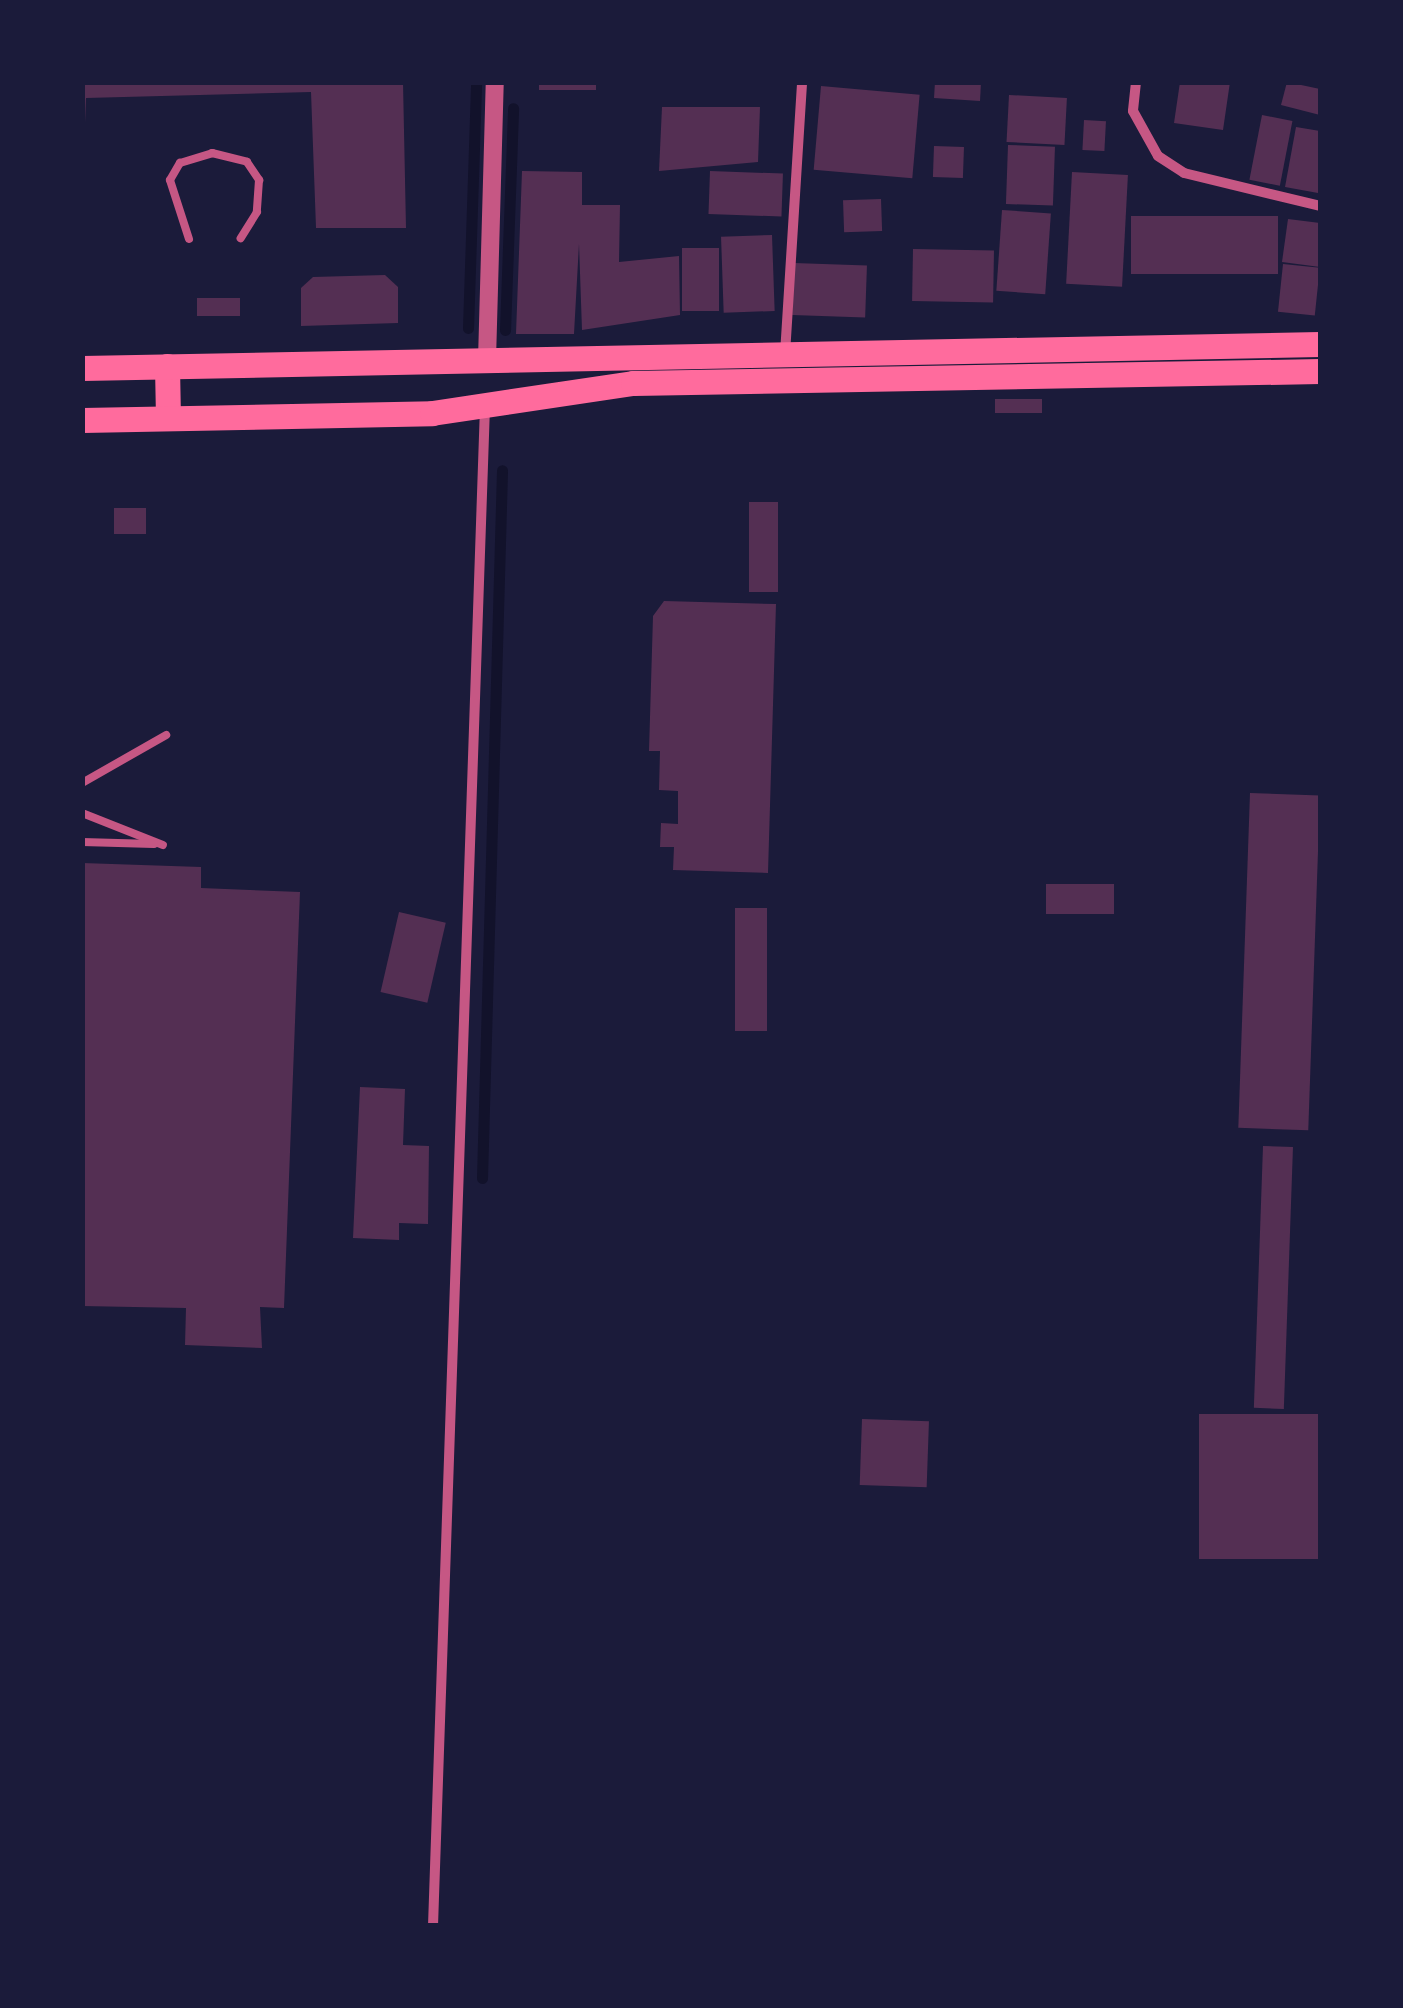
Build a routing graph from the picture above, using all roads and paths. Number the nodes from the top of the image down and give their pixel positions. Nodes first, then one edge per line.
1 (495, 82) edge
2 (802, 82) edge
3 (1136, 82) edge
4 (1320, 206) edge
5 (240, 238) dead end
6 (188, 239) dead end
7 (1320, 344) edge
8 (786, 354) junction
9 (487, 360) junction
10 (167, 366) junction
11 (82, 368) edge
12 (1320, 371) edge
13 (485, 405) junction
14 (168, 418) junction
15 (82, 420) edge
16 (166, 735) dead end
17 (82, 783) edge
18 (82, 813) edge
19 (82, 842) edge
20 (433, 1926) edge

1 - 9 street
2 - 8 street
3 - 4 street
5 - 6 lane
7 - 8 main road
8 - 9 main road
9 - 10 main road
10 - 11 main road
10 - 14 main road
12 - 13 main road
13 - 14 main road
13 - 20 street
14 - 15 main road
16 - 17 lane
18 - 19 lane

